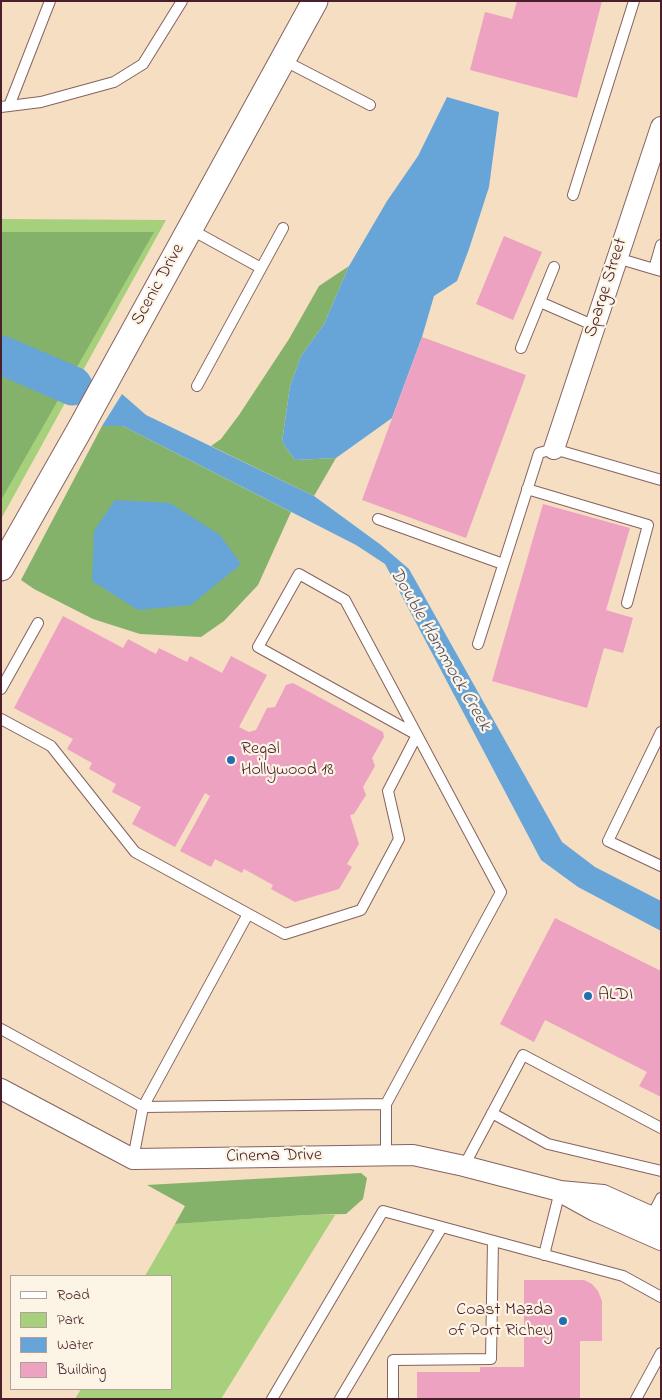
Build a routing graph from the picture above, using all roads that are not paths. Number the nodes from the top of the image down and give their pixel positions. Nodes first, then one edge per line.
1 (50, 1) edge
2 (182, 1) edge
3 (315, 1) edge
4 (634, 1) edge
5 (283, 60) junction
6 (370, 105) dead end
7 (5, 106) edge
8 (661, 127) edge
9 (573, 195) dead end
10 (283, 228) dead end
11 (190, 229) junction
12 (661, 245) edge
13 (617, 258) junction
14 (554, 267) dead end
15 (261, 268) junction
16 (657, 270) edge
17 (540, 302) junction
18 (595, 326) junction
19 (521, 348) dead end
20 (197, 386) dead end
21 (554, 449) junction
22 (661, 480) edge
23 (527, 489) junction
24 (378, 519) dead end
25 (503, 564) junction
26 (1, 568) edge
27 (627, 603) dead end
28 (38, 623) dead end
29 (478, 644) dead end
30 (1, 689) edge
31 (1, 719) edge
32 (661, 732) edge
33 (417, 735) junction
34 (661, 866) edge
35 (248, 914) junction
36 (1, 1030) edge
37 (1, 1088) edge
38 (386, 1104) junction
39 (143, 1107) junction
40 (492, 1113) junction
41 (661, 1128) edge
42 (386, 1156) junction
43 (133, 1159) junction
44 (464, 1166) junction
45 (661, 1172) edge
46 (560, 1191) junction
47 (661, 1198) edge
48 (656, 1219) edge
49 (442, 1227) junction
50 (661, 1240) edge
51 (493, 1241) junction
52 (544, 1255) junction
53 (661, 1297) edge
54 (661, 1353) edge
55 (272, 1399) edge
56 (340, 1399) edge
57 (393, 1399) edge
58 (636, 1399) edge

1 - 7 lane
2 - 7 lane
3 - 5 street, Scenic Drive
4 - 9 lane
5 - 6 lane
5 - 11 street, Scenic Drive
8 - 13 street, Sparge Street
10 - 15 lane
11 - 15 lane
11 - 26 street, Scenic Drive
12 - 16 lane
13 - 16 lane
13 - 18 street, Sparge Street
14 - 17 lane
15 - 20 lane
17 - 18 lane
17 - 19 lane
18 - 21 street, Sparge Street
21 - 22 lane
21 - 23 lane
23 - 25 lane
23 - 27 lane
24 - 25 lane
25 - 29 lane
28 - 30 lane
31 - 35 lane
32 - 34 lane
33 - 33 lane
33 - 35 lane
33 - 38 lane
35 - 39 lane
36 - 39 lane
37 - 43 street, Cinema Drive
38 - 39 lane
38 - 42 lane
39 - 43 lane
40 - 41 lane
40 - 44 lane
40 - 45 lane
42 - 43 street, Cinema Drive
42 - 44 street, Cinema Drive
44 - 46 street, Cinema Drive
46 - 48 street, Cinema Drive
46 - 50 street, Cinema Drive
46 - 52 lane
47 - 48 lane
49 - 51 lane
49 - 55 lane
49 - 56 lane
51 - 52 lane
51 - 57 lane
52 - 53 lane
54 - 58 lane

